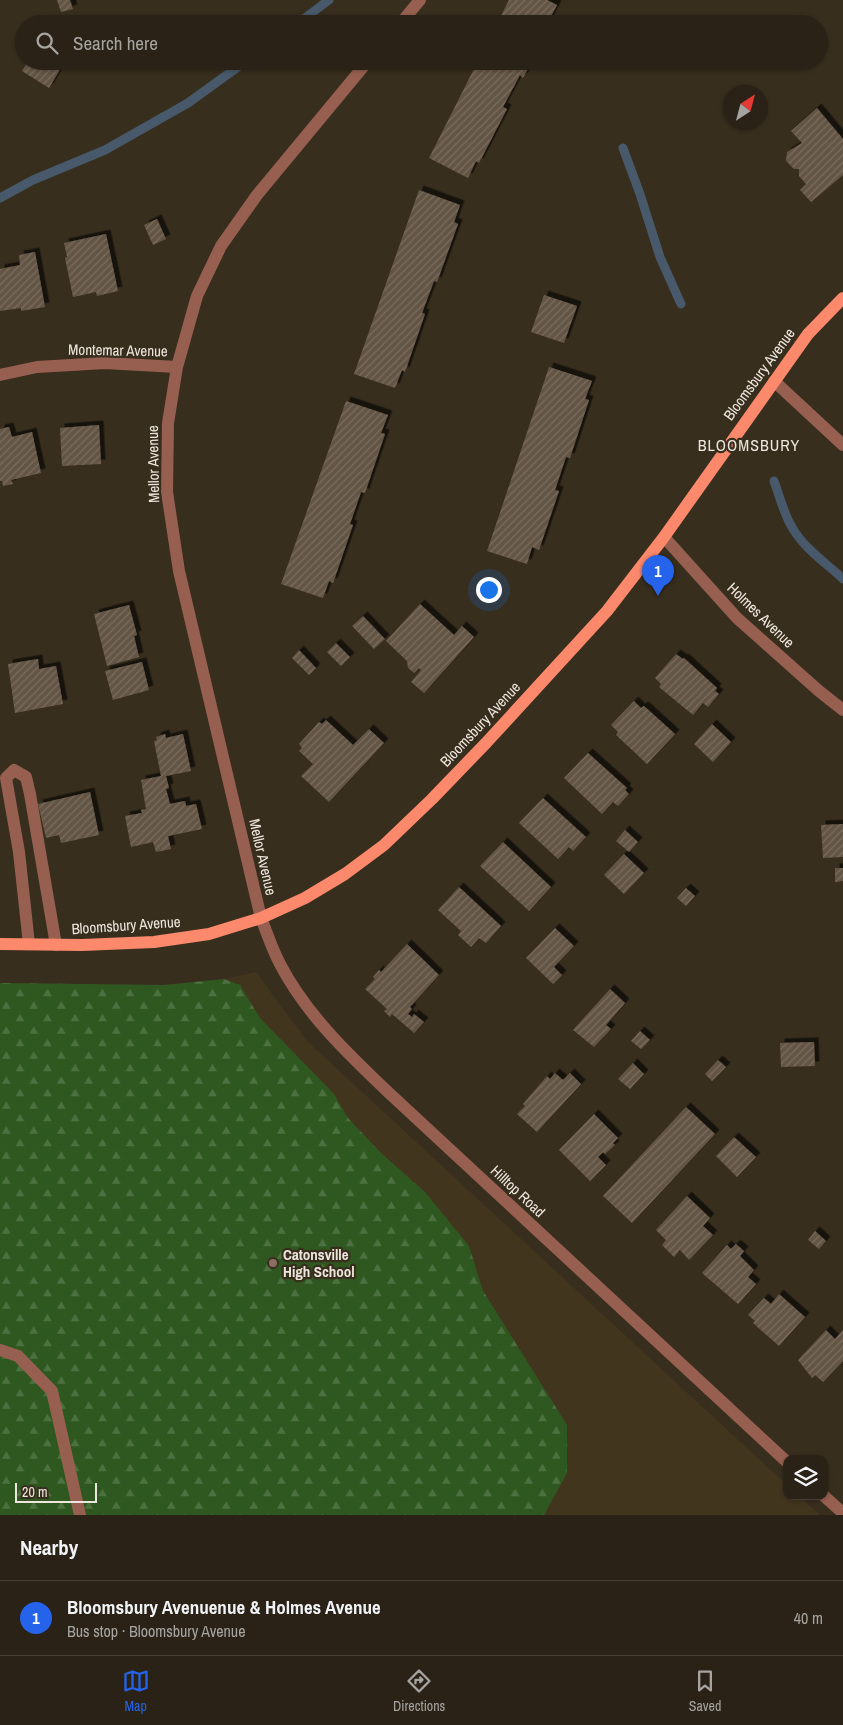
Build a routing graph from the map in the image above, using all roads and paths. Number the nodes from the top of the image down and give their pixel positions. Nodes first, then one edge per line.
1 (420, 0) edge
2 (408, 15) edge
3 (361, 70) edge
4 (843, 298) edge
5 (177, 367) junction
6 (0, 375) edge
7 (774, 381) junction
8 (843, 445) edge
9 (664, 537) junction
10 (843, 710) edge
11 (261, 918) junction
12 (0, 944) edge
13 (29, 944) junction
14 (56, 945) junction
15 (0, 1350) edge
16 (783, 1458) edge
17 (828, 1500) edge
18 (843, 1513) edge
19 (80, 1515) edge

1 - 2 street
3 - 5 street, Mellor Avenue
4 - 7 main road, Bloomsbury Avenue
5 - 6 street, Montemar Avenue
5 - 11 street, Mellor Avenue
7 - 8 street
7 - 9 main road, Bloomsbury Avenue
9 - 10 street, Holmes Avenue
9 - 11 main road, Bloomsbury Avenue
11 - 14 main road, Bloomsbury Avenue
11 - 16 street, Hilltop Road
12 - 13 main road, Bloomsbury Avenue
13 - 14 main road, Bloomsbury Avenue
13 - 14 street
15 - 19 street
17 - 18 street

